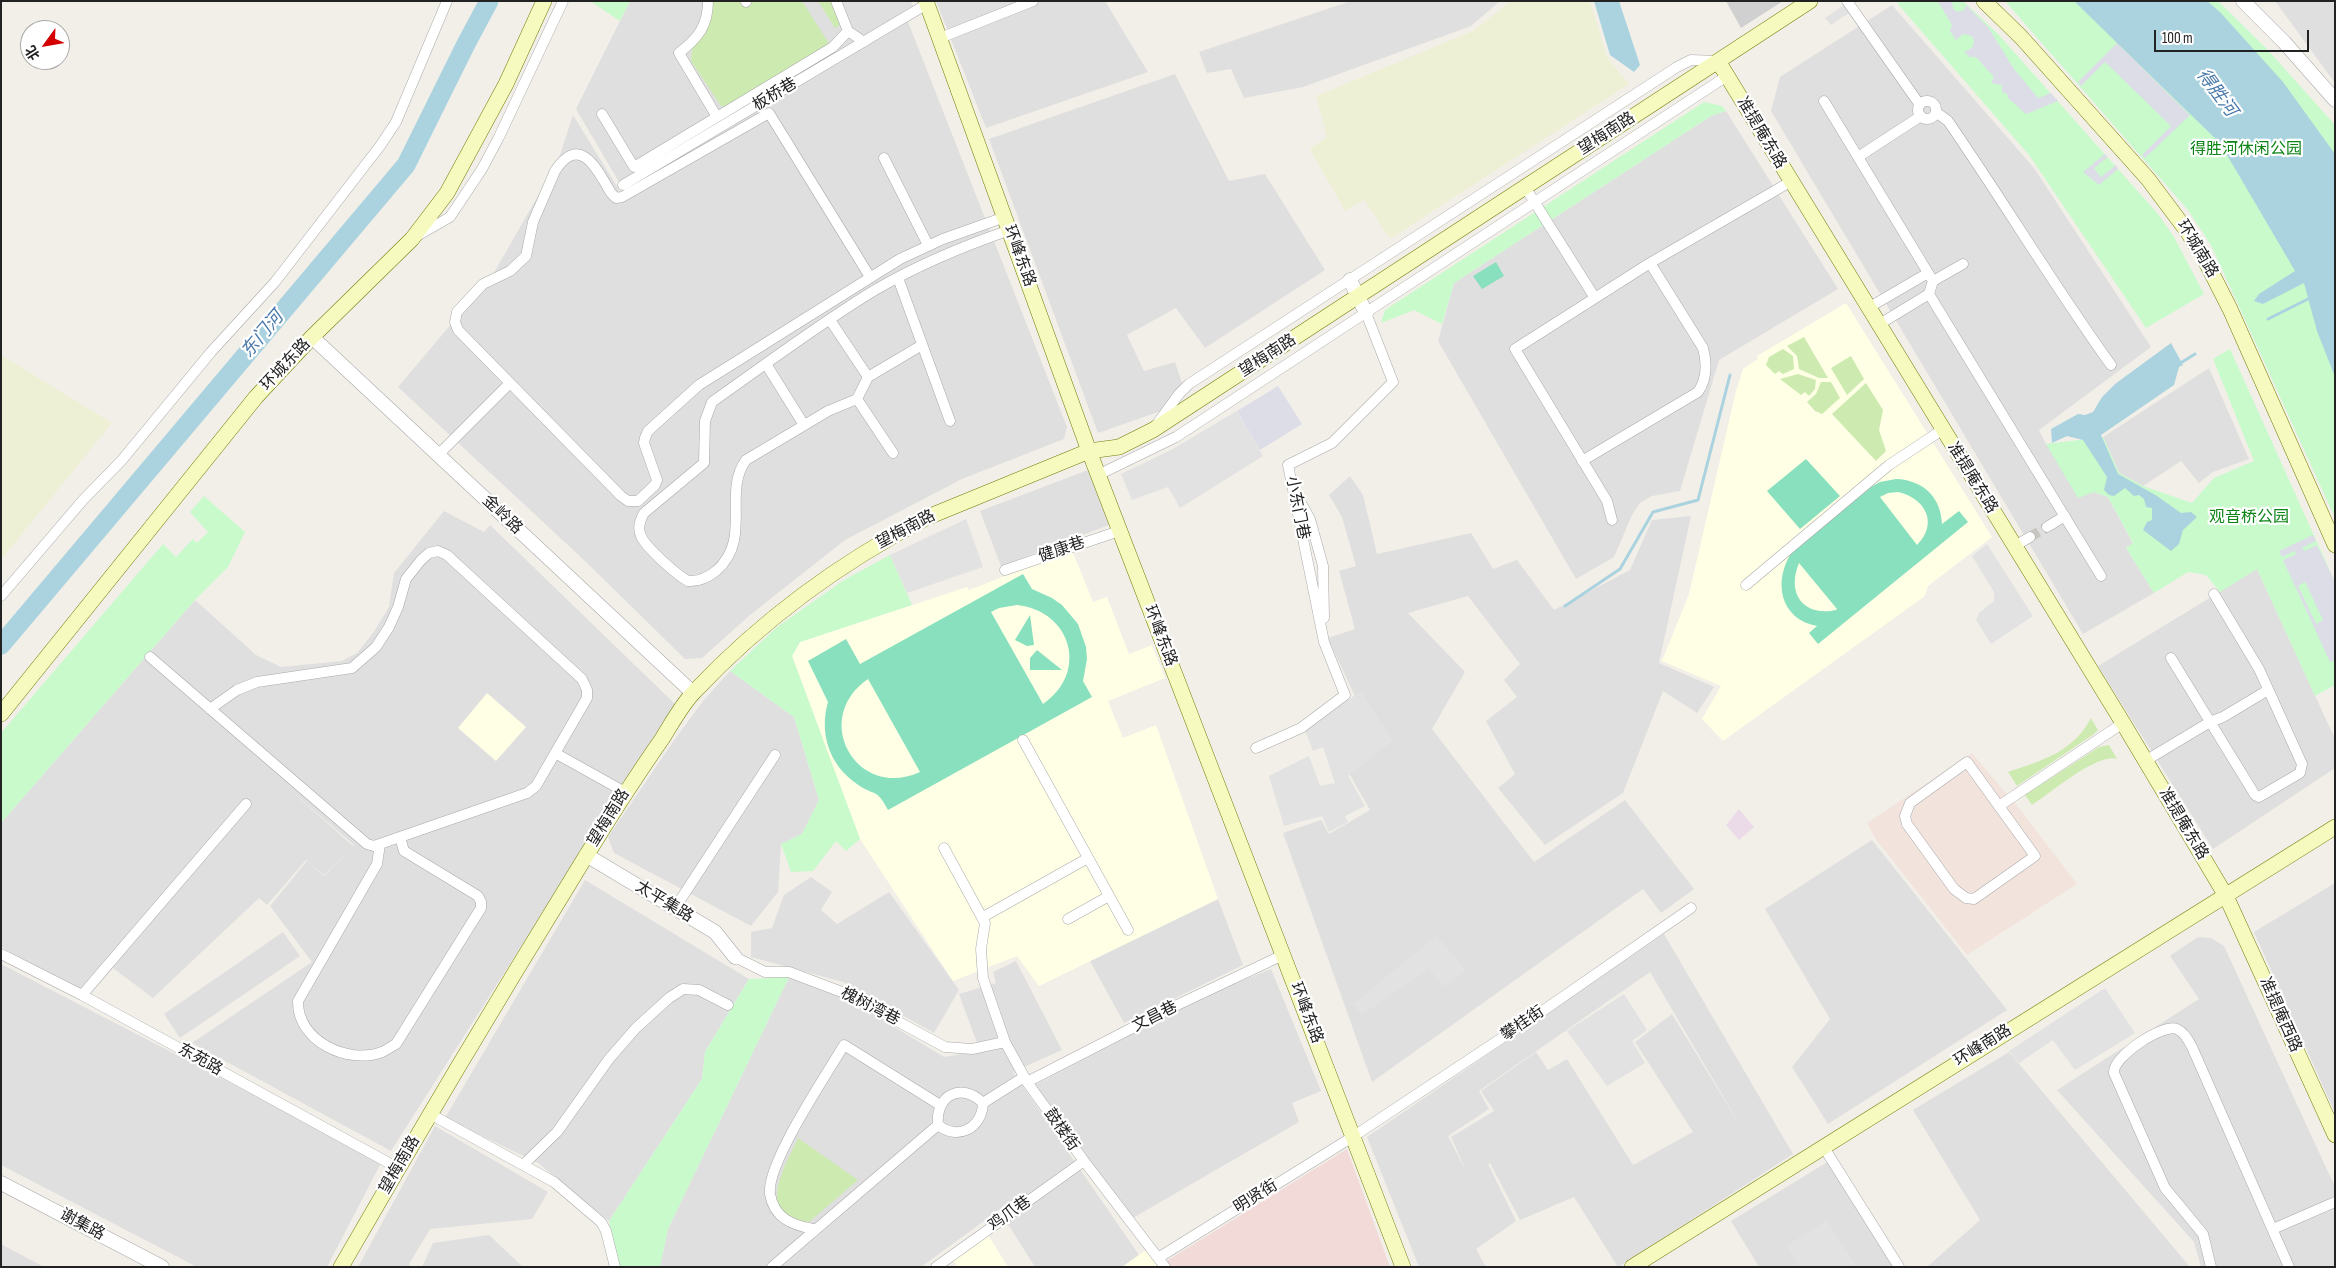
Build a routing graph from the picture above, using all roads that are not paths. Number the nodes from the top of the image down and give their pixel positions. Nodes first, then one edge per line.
1 (448, 1) edge
2 (544, 1) edge
3 (564, 1) edge
4 (708, 1) edge
5 (836, 1) edge
6 (1034, 1) edge
7 (1810, 1) edge
8 (1847, 1) edge
9 (1984, 1) edge
10 (2242, 1) edge
11 (926, 3) edge
12 (848, 31) junction
13 (940, 38) junction
14 (864, 42) junction
15 (1718, 61) junction
16 (1727, 76) junction
17 (2335, 100) edge
18 (1824, 101) dead end
19 (1920, 110) junction
20 (1936, 112) junction
21 (1638, 113) dead end
22 (602, 114) dead end
23 (717, 117) junction
24 (1858, 157) junction
25 (884, 158) dead end
26 (1790, 182) junction
27 (623, 186) dead end
28 (1525, 187) junction
29 (1534, 202) junction
30 (1007, 223) junction
31 (412, 239) junction
32 (928, 245) junction
33 (1650, 263) junction
34 (1962, 264) dead end
35 (870, 277) junction
36 (1930, 277) junction
37 (898, 278) junction
38 (1350, 280) junction
39 (1929, 294) junction
40 (1358, 296) junction
41 (1594, 298) junction
42 (1868, 308) junction
43 (1366, 313) junction
44 (830, 320) junction
45 (1878, 325) junction
46 (312, 337) junction
47 (922, 345) junction
48 (766, 364) junction
49 (2111, 365) dead end
50 (868, 377) junction
51 (510, 383) junction
52 (856, 398) junction
53 (950, 421) dead end
54 (804, 426) junction
55 (1153, 430) junction
56 (1942, 430) junction
57 (1089, 450) junction
58 (893, 453) dead end
59 (438, 456) junction
60 (1582, 460) junction
61 (1098, 475) junction
62 (1293, 487) junction
63 (2065, 516) junction
64 (1612, 520) dead end
65 (2047, 527) tunnel mouth
66 (1119, 531) junction
67 (2030, 537) tunnel mouth
68 (2335, 545) edge
69 (2015, 546) junction
70 (1005, 570) dead end
71 (2101, 576) dead end
72 (1746, 585) dead end
73 (2214, 594) dead end
74 (1, 596) edge
75 (1324, 642) junction
76 (150, 657) dead end
77 (2170, 658) dead end
78 (2268, 690) junction
79 (693, 693) junction
80 (210, 709) junction
81 (1, 714) edge
82 (2210, 722) junction
83 (2123, 723) junction
84 (1023, 740) dead end
85 (1256, 748) dead end
86 (555, 753) junction
87 (775, 755) dead end
88 (2146, 761) junction
89 (625, 792) junction
90 (246, 804) dead end
91 (1999, 806) junction
92 (2335, 827) edge
93 (400, 837) junction
94 (380, 844) junction
95 (944, 848) dead end
96 (586, 855) junction
97 (1088, 858) junction
98 (1109, 896) junction
99 (2226, 896) junction
100 (675, 908) junction
101 (1690, 908) dead end
102 (983, 917) junction
103 (1068, 919) dead end
104 (1128, 930) dead end
105 (1, 954) edge
106 (1283, 955) junction
107 (735, 957) joint
108 (82, 995) junction
109 (728, 1006) dead end
110 (1005, 1042) junction
111 (1026, 1079) junction
112 (983, 1103) junction
113 (940, 1105) junction
114 (430, 1114) junction
115 (938, 1125) junction
116 (2335, 1134) edge
117 (1354, 1136) junction
118 (1823, 1146) junction
119 (1084, 1161) junction
120 (524, 1164) junction
121 (398, 1168) junction
122 (1, 1183) edge
123 (2335, 1202) edge
124 (813, 1229) junction
125 (2273, 1229) junction
126 (1158, 1258) junction
127 (162, 1267) edge
128 (340, 1267) edge
129 (615, 1267) edge
130 (772, 1267) edge
131 (936, 1267) edge
132 (1165, 1267) edge
133 (1403, 1267) edge
134 (1632, 1267) edge
135 (1899, 1267) edge
136 (2211, 1267) edge
137 (2289, 1267) edge

1 - 74 street
2 - 31 main road, 环城东路
3 - 31 street
4 - 23 street
5 - 12 street
6 - 13 street
7 - 15 main road, 望梅南路
8 - 19 street
9 - 68 main road, 环城南路
10 - 17 street
11 - 13 main road, 环峰东路
11 - 14 street, 板桥巷
12 - 14 street
12 - 23 street
13 - 30 main road, 环峰东路
14 - 27 street, 板桥巷
15 - 16 main road, 准提庵东路
15 - 21 main road, 望梅南路
15 - 28 main road, 望梅南路
15 - 38 street
16 - 26 main road, 准提庵东路
16 - 29 street
18 - 24 street
19 - 20 street
19 - 20 street
19 - 24 street
20 - 49 street
22 - 23 street
24 - 36 street
25 - 32 street
26 - 33 street
26 - 42 main road, 准提庵东路
28 - 29 street
28 - 40 main road, 望梅南路
29 - 41 street
29 - 43 street
30 - 32 street
30 - 37 street
30 - 57 main road, 环峰东路
31 - 46 main road, 环城东路
32 - 35 street
33 - 41 street
33 - 60 street
34 - 36 street
35 - 51 street
35 - 51 street
36 - 39 street
36 - 42 street
37 - 44 street
37 - 47 street
38 - 40 street
38 - 55 street
39 - 45 street
39 - 63 street
40 - 43 street
40 - 55 main road, 望梅南路
41 - 60 street
42 - 45 main road, 准提庵东路
43 - 61 street
43 - 62 street, 小东门巷
44 - 48 street
44 - 50 street
45 - 56 main road, 准提庵东路
46 - 59 street, 金岭路
46 - 81 main road, 环城东路
47 - 50 street
47 - 53 street
48 - 54 street
48 - 54 street
50 - 52 street
51 - 59 street
52 - 54 street
52 - 58 street
55 - 57 main road, 望梅南路
56 - 69 main road, 准提庵东路
56 - 72 street
57 - 61 main road, 环峰东路
57 - 79 main road, 望梅南路
59 - 79 street, 金岭路
60 - 64 street
61 - 66 main road, 环峰东路
62 - 75 street, 小东门巷
62 - 75 street
63 - 65 street
63 - 71 street
66 - 70 street, 健康巷
66 - 106 main road, 环峰东路
67 - 69 street
69 - 83 main road, 准提庵东路
73 - 78 street
75 - 85 street, 小东门巷
76 - 80 street
77 - 82 street
78 - 82 street
78 - 82 street
79 - 89 main road, 望梅南路
80 - 86 street
80 - 94 street
82 - 88 street
83 - 88 main road, 准提庵东路
83 - 91 street
84 - 97 street
86 - 89 street
86 - 93 street
87 - 100 street
88 - 99 main road, 准提庵东路
89 - 96 main road, 望梅南路
90 - 108 street
91 - 91 street
92 - 99 main road, 环峰南路
93 - 94 street
93 - 94 street
95 - 102 street
96 - 100 street, 太平集路
96 - 114 main road, 望梅南路
97 - 98 street
97 - 102 street
98 - 103 street
98 - 104 street
99 - 116 main road, 准提庵西路
99 - 118 main road, 环峰南路
100 - 107 street, 太平集路
101 - 117 street, 攀桂街
102 - 110 street, 鼓楼街
105 - 108 street, 东苑路
106 - 111 street, 文昌巷
106 - 117 main road, 环峰东路
107 - 110 street, 槐树湾巷
108 - 121 street, 东苑路
109 - 120 street
110 - 111 street, 鼓楼街
111 - 112 street, 文昌巷
111 - 119 street, 鼓楼街
112 - 113 street
112 - 115 street
113 - 115 street
113 - 124 street
114 - 120 street
114 - 121 main road, 望梅南路
115 - 124 street
117 - 126 street, 明贤街
117 - 133 main road, 环峰东路
118 - 134 main road, 环峰南路
118 - 135 street
119 - 126 street, 鼓楼街
119 - 131 street, 鸡爪巷
120 - 129 street
121 - 128 main road, 望梅南路
122 - 127 street, 谢集路
123 - 125 street
124 - 130 street
125 - 136 street
125 - 137 street
126 - 132 street, 鼓楼街

